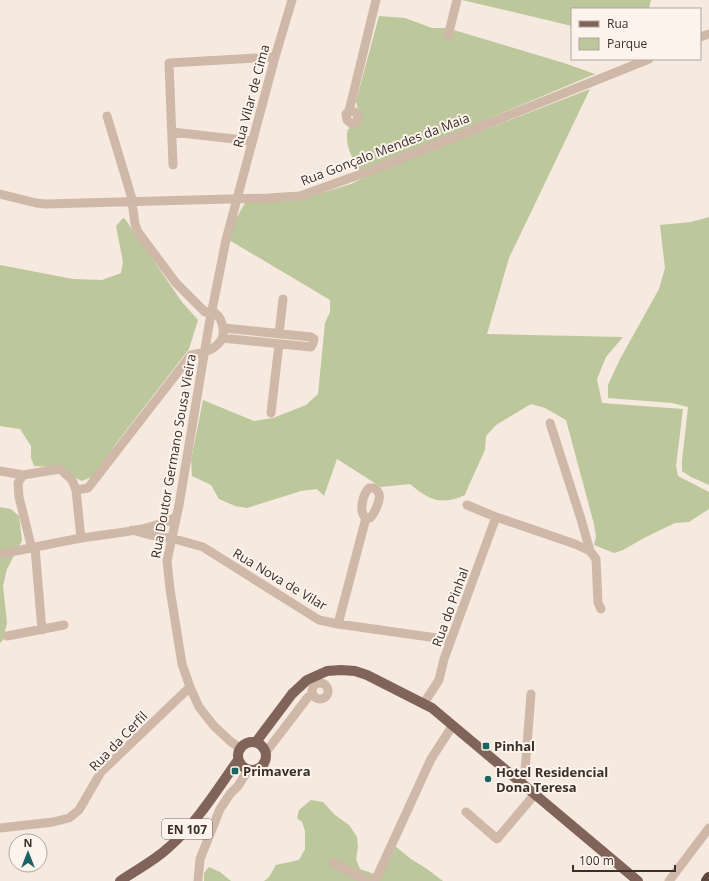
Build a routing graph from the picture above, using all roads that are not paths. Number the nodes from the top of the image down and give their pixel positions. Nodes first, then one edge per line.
1 (292, 0) edge
2 (376, 0) edge
3 (457, 0) edge
4 (448, 36) dead end
5 (275, 57) junction
6 (646, 60) edge
7 (348, 111) dead end
8 (107, 116) dead end
9 (172, 132) junction
10 (252, 141) junction
11 (174, 164) dead end
12 (0, 194) edge
13 (236, 199) junction
14 (133, 202) junction
15 (283, 299) dead end
16 (212, 311) junction
17 (224, 328) junction
18 (279, 334) junction
19 (222, 338) junction
20 (279, 344) junction
21 (204, 352) junction
22 (271, 413) dead end
23 (550, 423) dead end
24 (0, 471) edge
25 (23, 475) junction
26 (76, 490) junction
27 (467, 505) dead end
28 (176, 517) junction
29 (496, 517) junction
30 (366, 518) dead end
31 (132, 530) junction
32 (81, 538) junction
33 (171, 538) junction
34 (33, 548) junction
35 (590, 551) junction
36 (0, 554) edge
37 (601, 609) dead end
38 (338, 624) junction
39 (64, 625) dead end
40 (42, 630) junction
41 (7, 636) dead end
42 (451, 640) junction
43 (190, 687) junction
44 (313, 694) dead end
45 (531, 694) dead end
46 (424, 703) junction
47 (453, 725) junction
48 (256, 742) junction
49 (240, 748) junction
50 (266, 752) junction
51 (238, 760) junction
52 (248, 770) junction
53 (225, 779) junction
54 (521, 782) junction
55 (238, 786) junction
56 (535, 794) junction
57 (466, 812) dead end
58 (0, 828) edge
59 (709, 828) edge
60 (333, 864) dead end
61 (709, 878) edge
62 (120, 881) edge
63 (198, 881) edge
64 (368, 881) edge
65 (375, 881) edge
66 (638, 881) edge
67 (669, 881) edge
68 (707, 881) edge

1 - 5 street, Rua Vilar de Cima
2 - 7 street
3 - 4 street
5 - 9 street
5 - 10 street, Rua Vilar de Cima
6 - 13 street, Rua Gonçalo Mendes da Maia
8 - 14 street
9 - 10 street
9 - 11 street
10 - 13 street, Rua Vilar de Cima
12 - 14 street, Rua Gonçalo Mendes da Maia
13 - 14 street, Rua Gonçalo Mendes da Maia
13 - 16 street, Rua Doutor Germano Sousa Vieira
14 - 16 street
15 - 18 street
16 - 17 street
16 - 21 street, Rua Doutor Germano Sousa Vieira
17 - 18 street
17 - 19 street
18 - 20 street
19 - 20 street
19 - 21 street
20 - 22 street
21 - 26 street
21 - 28 street, Rua Doutor Germano Sousa Vieira
23 - 35 street
24 - 25 street
25 - 26 street
25 - 34 street
26 - 32 street
27 - 29 street
28 - 31 street
28 - 33 street, Rua Doutor Germano Sousa Vieira
29 - 35 street
29 - 42 street, Rua do Pinhal
30 - 38 street
31 - 32 street
31 - 33 street, Rua Nova de Vilar
32 - 34 street
33 - 38 street, Rua Nova de Vilar
33 - 43 street, Rua Doutor Germano Sousa Vieira
34 - 36 street
34 - 40 street
35 - 37 street
38 - 42 street, Rua Nova de Vilar
39 - 40 street
40 - 41 street
42 - 46 street, Rua do Pinhal
43 - 49 street, Rua Doutor Germano Sousa Vieira
43 - 58 street, Rua da Cerfil
44 - 50 street
45 - 54 street
46 - 47 main road
46 - 48 main road
47 - 54 main road
47 - 65 street
48 - 49 main road
48 - 50 main road
49 - 51 main road, EN 107
50 - 52 main road
51 - 52 main road
51 - 53 main road, EN 107
52 - 55 street
53 - 55 street
53 - 62 main road, EN 107
54 - 56 main road
55 - 63 street
56 - 57 street
56 - 66 main road
59 - 67 street
60 - 64 street
61 - 68 highway

